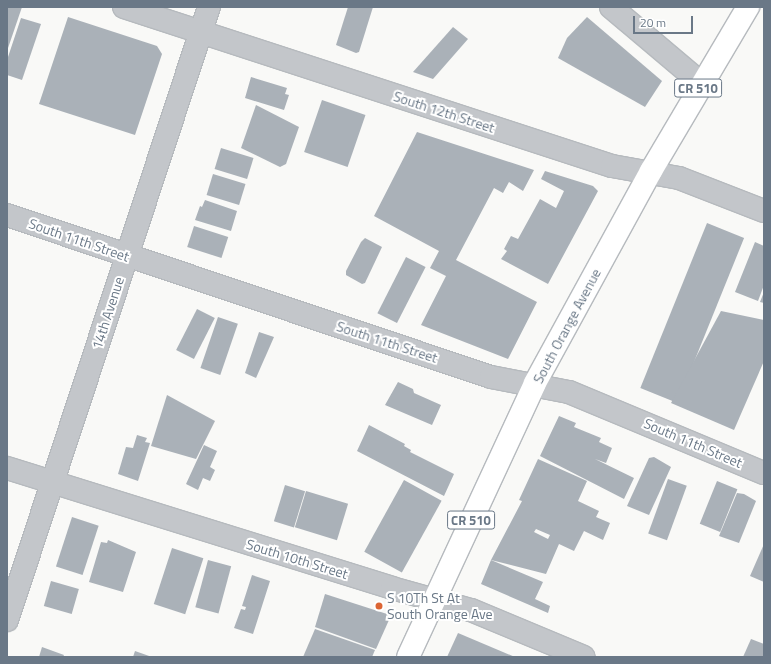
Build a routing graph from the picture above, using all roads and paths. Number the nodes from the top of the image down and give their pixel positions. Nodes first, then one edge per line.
1 (124, 7) edge
2 (209, 7) edge
3 (611, 7) edge
4 (748, 7) edge
5 (201, 32) junction
6 (701, 83) junction
7 (651, 171) junction
8 (764, 211) edge
9 (7, 215) edge
10 (128, 256) junction
11 (535, 383) junction
12 (7, 468) edge
13 (764, 473) edge
14 (52, 482) junction
15 (433, 600) junction
16 (7, 620) edge
17 (408, 657) edge
18 (584, 657) edge

1 - 5 street, South 12th Street
2 - 5 street, 14th Avenue
3 - 6 street
4 - 6 main road, South Orange Avenue / CR 510
5 - 7 street, South 12th Street
5 - 10 street, 14th Avenue
6 - 7 main road, South Orange Avenue / CR 510
7 - 8 street, South 12th Street
7 - 11 main road, South Orange Avenue / CR 510
9 - 10 street, South 11th Street
10 - 11 street, South 11th Street
10 - 14 street, 14th Avenue
11 - 13 street, South 11th Street
11 - 15 main road, South Orange Avenue / CR 510
12 - 14 street, South 10th Street
14 - 15 street, South 10th Street
14 - 16 street, 14th Avenue
15 - 17 main road, South Orange Avenue / CR 510
15 - 18 street, South 10th Street

